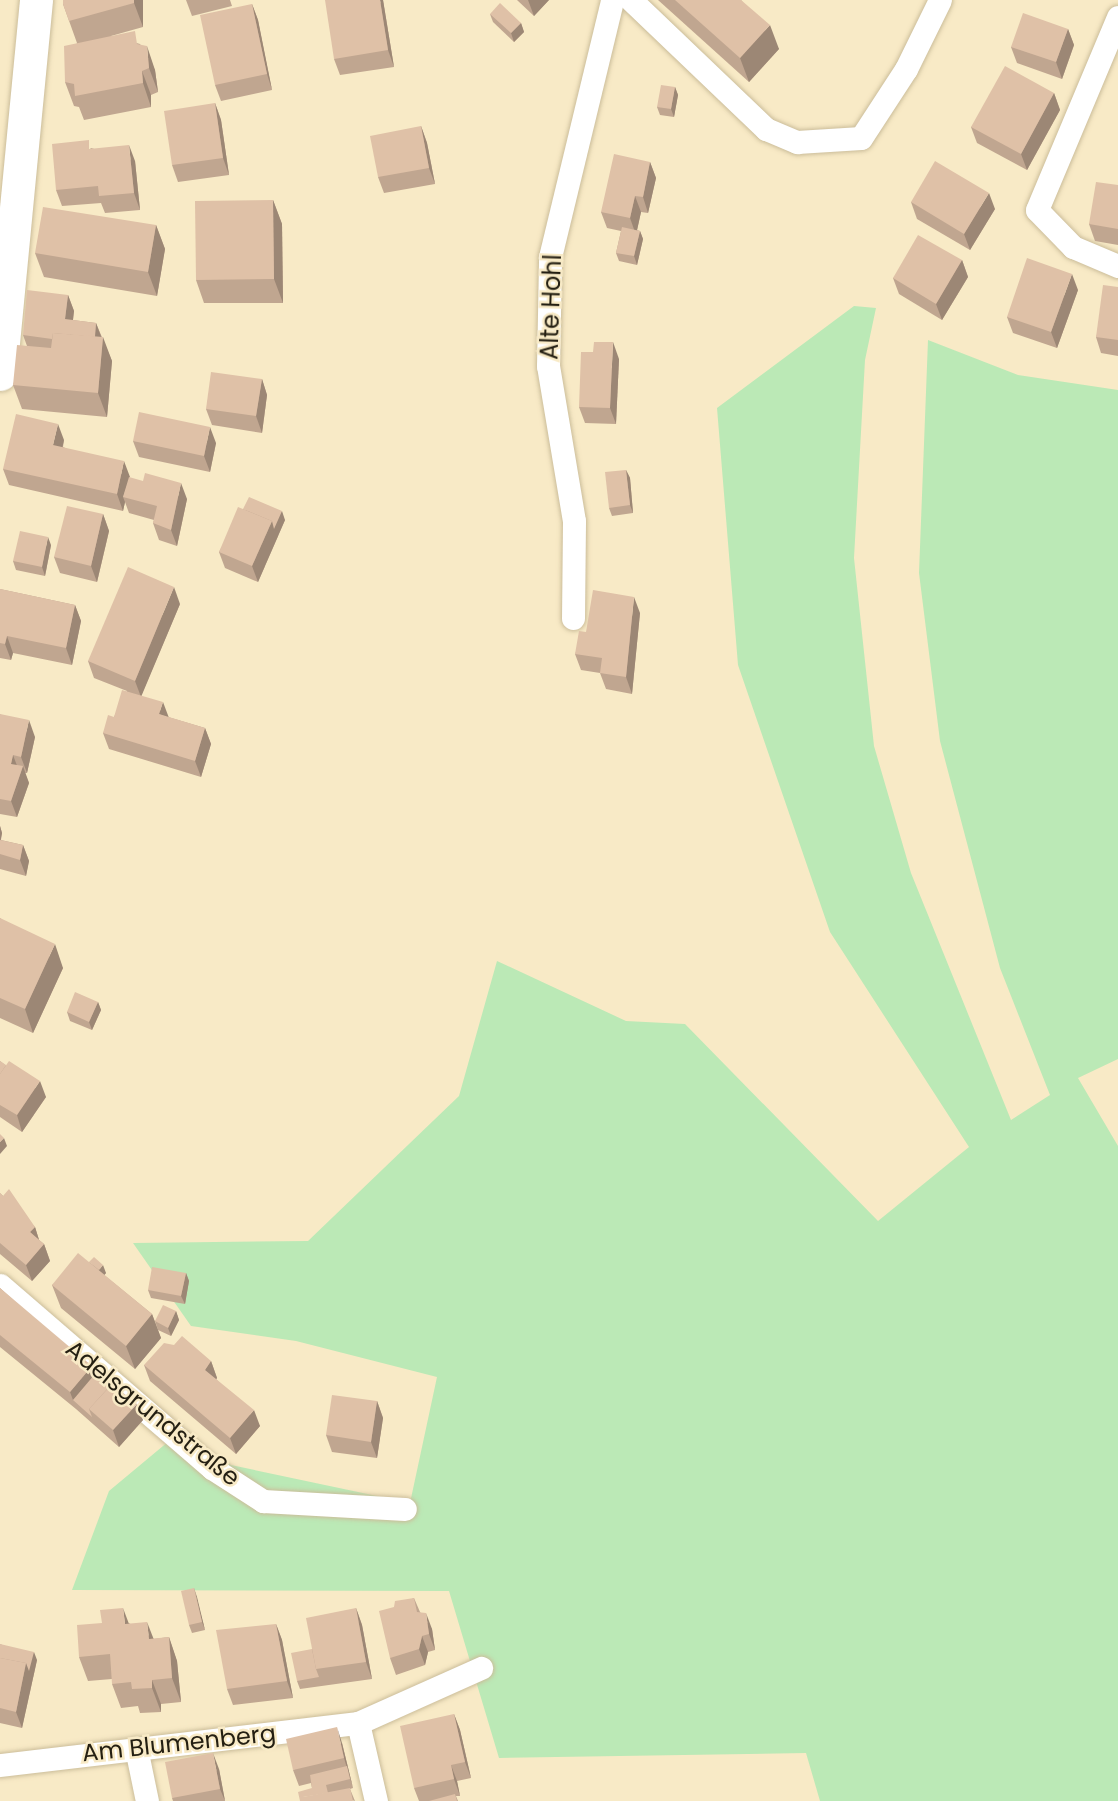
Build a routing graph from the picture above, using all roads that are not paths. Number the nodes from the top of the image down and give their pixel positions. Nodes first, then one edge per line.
1 (36, 0) edge
2 (612, 0) edge
3 (631, 0) edge
4 (940, 0) edge
5 (1118, 17) edge
6 (1118, 266) edge
7 (0, 374) edge
8 (573, 618) dead end
9 (0, 1286) edge
10 (405, 1510) dead end
11 (481, 1668) dead end
12 (358, 1723) junction
13 (136, 1748) junction
14 (0, 1765) edge
15 (146, 1801) edge
16 (376, 1801) edge

1 - 7 main road
2 - 8 street, Alte Hohl
3 - 4 street
5 - 6 street
9 - 10 street, Adelsgrundstraße
11 - 12 street, Am Blumenberg
12 - 13 street, Am Blumenberg
12 - 16 street
13 - 14 street, Am Blumenberg
13 - 15 street

